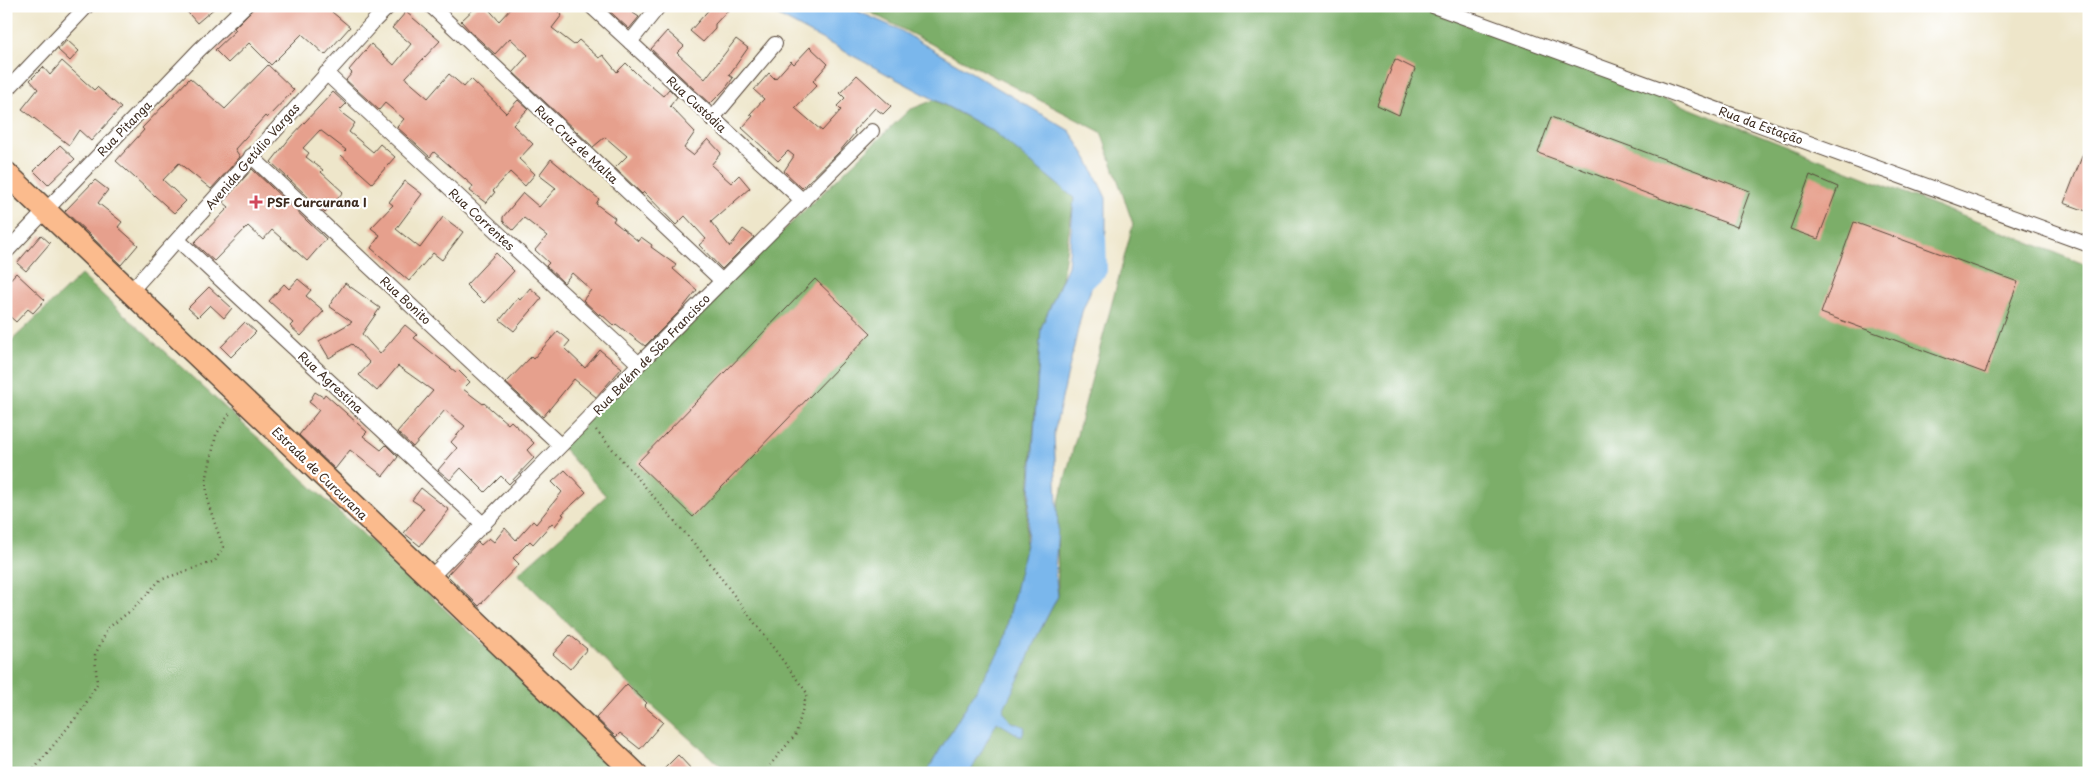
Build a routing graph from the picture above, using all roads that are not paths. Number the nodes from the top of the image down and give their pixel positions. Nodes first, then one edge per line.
1 (87, 6) edge
2 (244, 6) edge
3 (389, 6) edge
4 (431, 6) edge
5 (591, 6) edge
6 (659, 6) edge
7 (1433, 6) edge
8 (375, 13) edge
9 (630, 42) junction
10 (775, 44) dead end
11 (326, 73) junction
12 (6, 91) edge
13 (712, 119) junction
14 (872, 131) dead end
15 (251, 156) junction
16 (6, 173) edge
17 (803, 201) junction
18 (45, 211) junction
19 (178, 240) junction
20 (2089, 245) edge
21 (6, 252) edge
22 (722, 281) junction
23 (130, 292) junction
24 (639, 364) junction
25 (560, 445) junction
26 (484, 525) junction
27 (430, 578) junction
28 (635, 773) edge

1 - 12 street
2 - 18 street, Rua Pitanga
3 - 8 street, Avenida Getúlio Vargas
4 - 22 street, Rua Cruz de Malta
5 - 9 street, Rua Custódia
6 - 9 street
7 - 20 street, Rua da Estação
8 - 11 street, Avenida Getúlio Vargas
9 - 13 street, Rua Custódia
10 - 13 street
11 - 15 street, Avenida Getúlio Vargas
11 - 24 street, Rua Correntes
13 - 17 street, Rua Custódia
14 - 17 street, Rua Belém de São Francisco
15 - 19 street, Avenida Getúlio Vargas
15 - 25 street, Rua Bonito
16 - 18 main road, Estrada de Curcurana
17 - 22 street, Rua Belém de São Francisco
18 - 21 street, Rua Pitanga
18 - 23 main road, Estrada de Curcurana
19 - 23 street, Avenida Getúlio Vargas
19 - 26 street, Rua Agrestina
22 - 24 street, Rua Belém de São Francisco
23 - 27 main road, Estrada de Curcurana
24 - 25 street, Rua Belém de São Francisco
25 - 26 street, Rua Belém de São Francisco
26 - 27 street, Rua Belém de São Francisco
27 - 28 main road, Estrada de Curcurana

